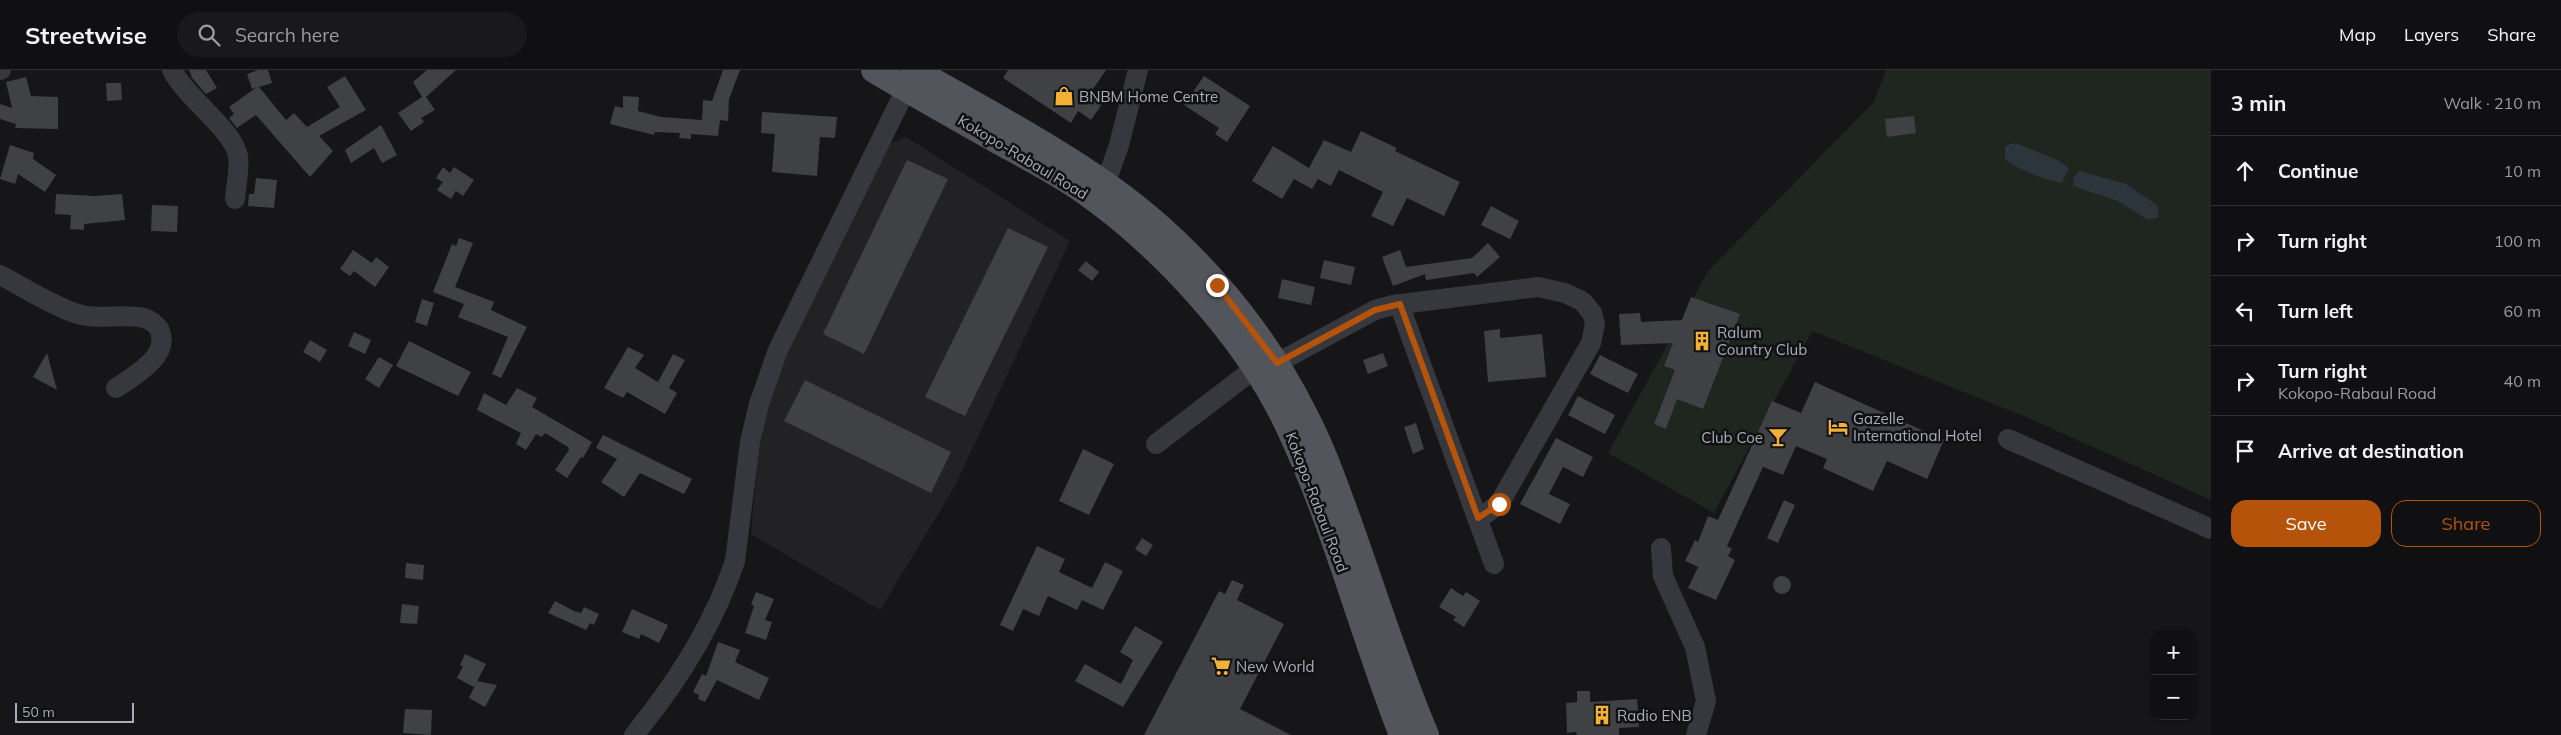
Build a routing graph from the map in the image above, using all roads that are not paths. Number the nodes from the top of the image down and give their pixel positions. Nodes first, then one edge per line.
1 (172, 70) edge
2 (874, 70) edge
3 (1138, 70) edge
4 (910, 80) edge
5 (1105, 185) junction
6 (235, 198) dead end
7 (0, 275) edge
8 (1400, 304) junction
9 (1265, 366) junction
10 (116, 388) dead end
11 (2008, 439) dead end
12 (1156, 444) dead end
13 (1478, 518) junction
14 (2211, 529) edge
15 (1661, 548) dead end
16 (1494, 564) dead end
17 (634, 735) edge
18 (1402, 735) edge
19 (1426, 735) edge
20 (1696, 735) edge

1 - 6 street
2 - 4 main road, Kokopo-Rabaul Road
3 - 5 street
4 - 5 main road, Kokopo-Rabaul Road
4 - 9 main road, Kokopo-Rabaul Road
4 - 17 street
5 - 9 main road, Kokopo-Rabaul Road
7 - 10 street
8 - 9 street
8 - 13 street
8 - 13 street
9 - 12 street
9 - 18 main road, Kokopo-Rabaul Road
9 - 19 main road, Kokopo-Rabaul Road
11 - 14 street
13 - 16 street
15 - 20 street

